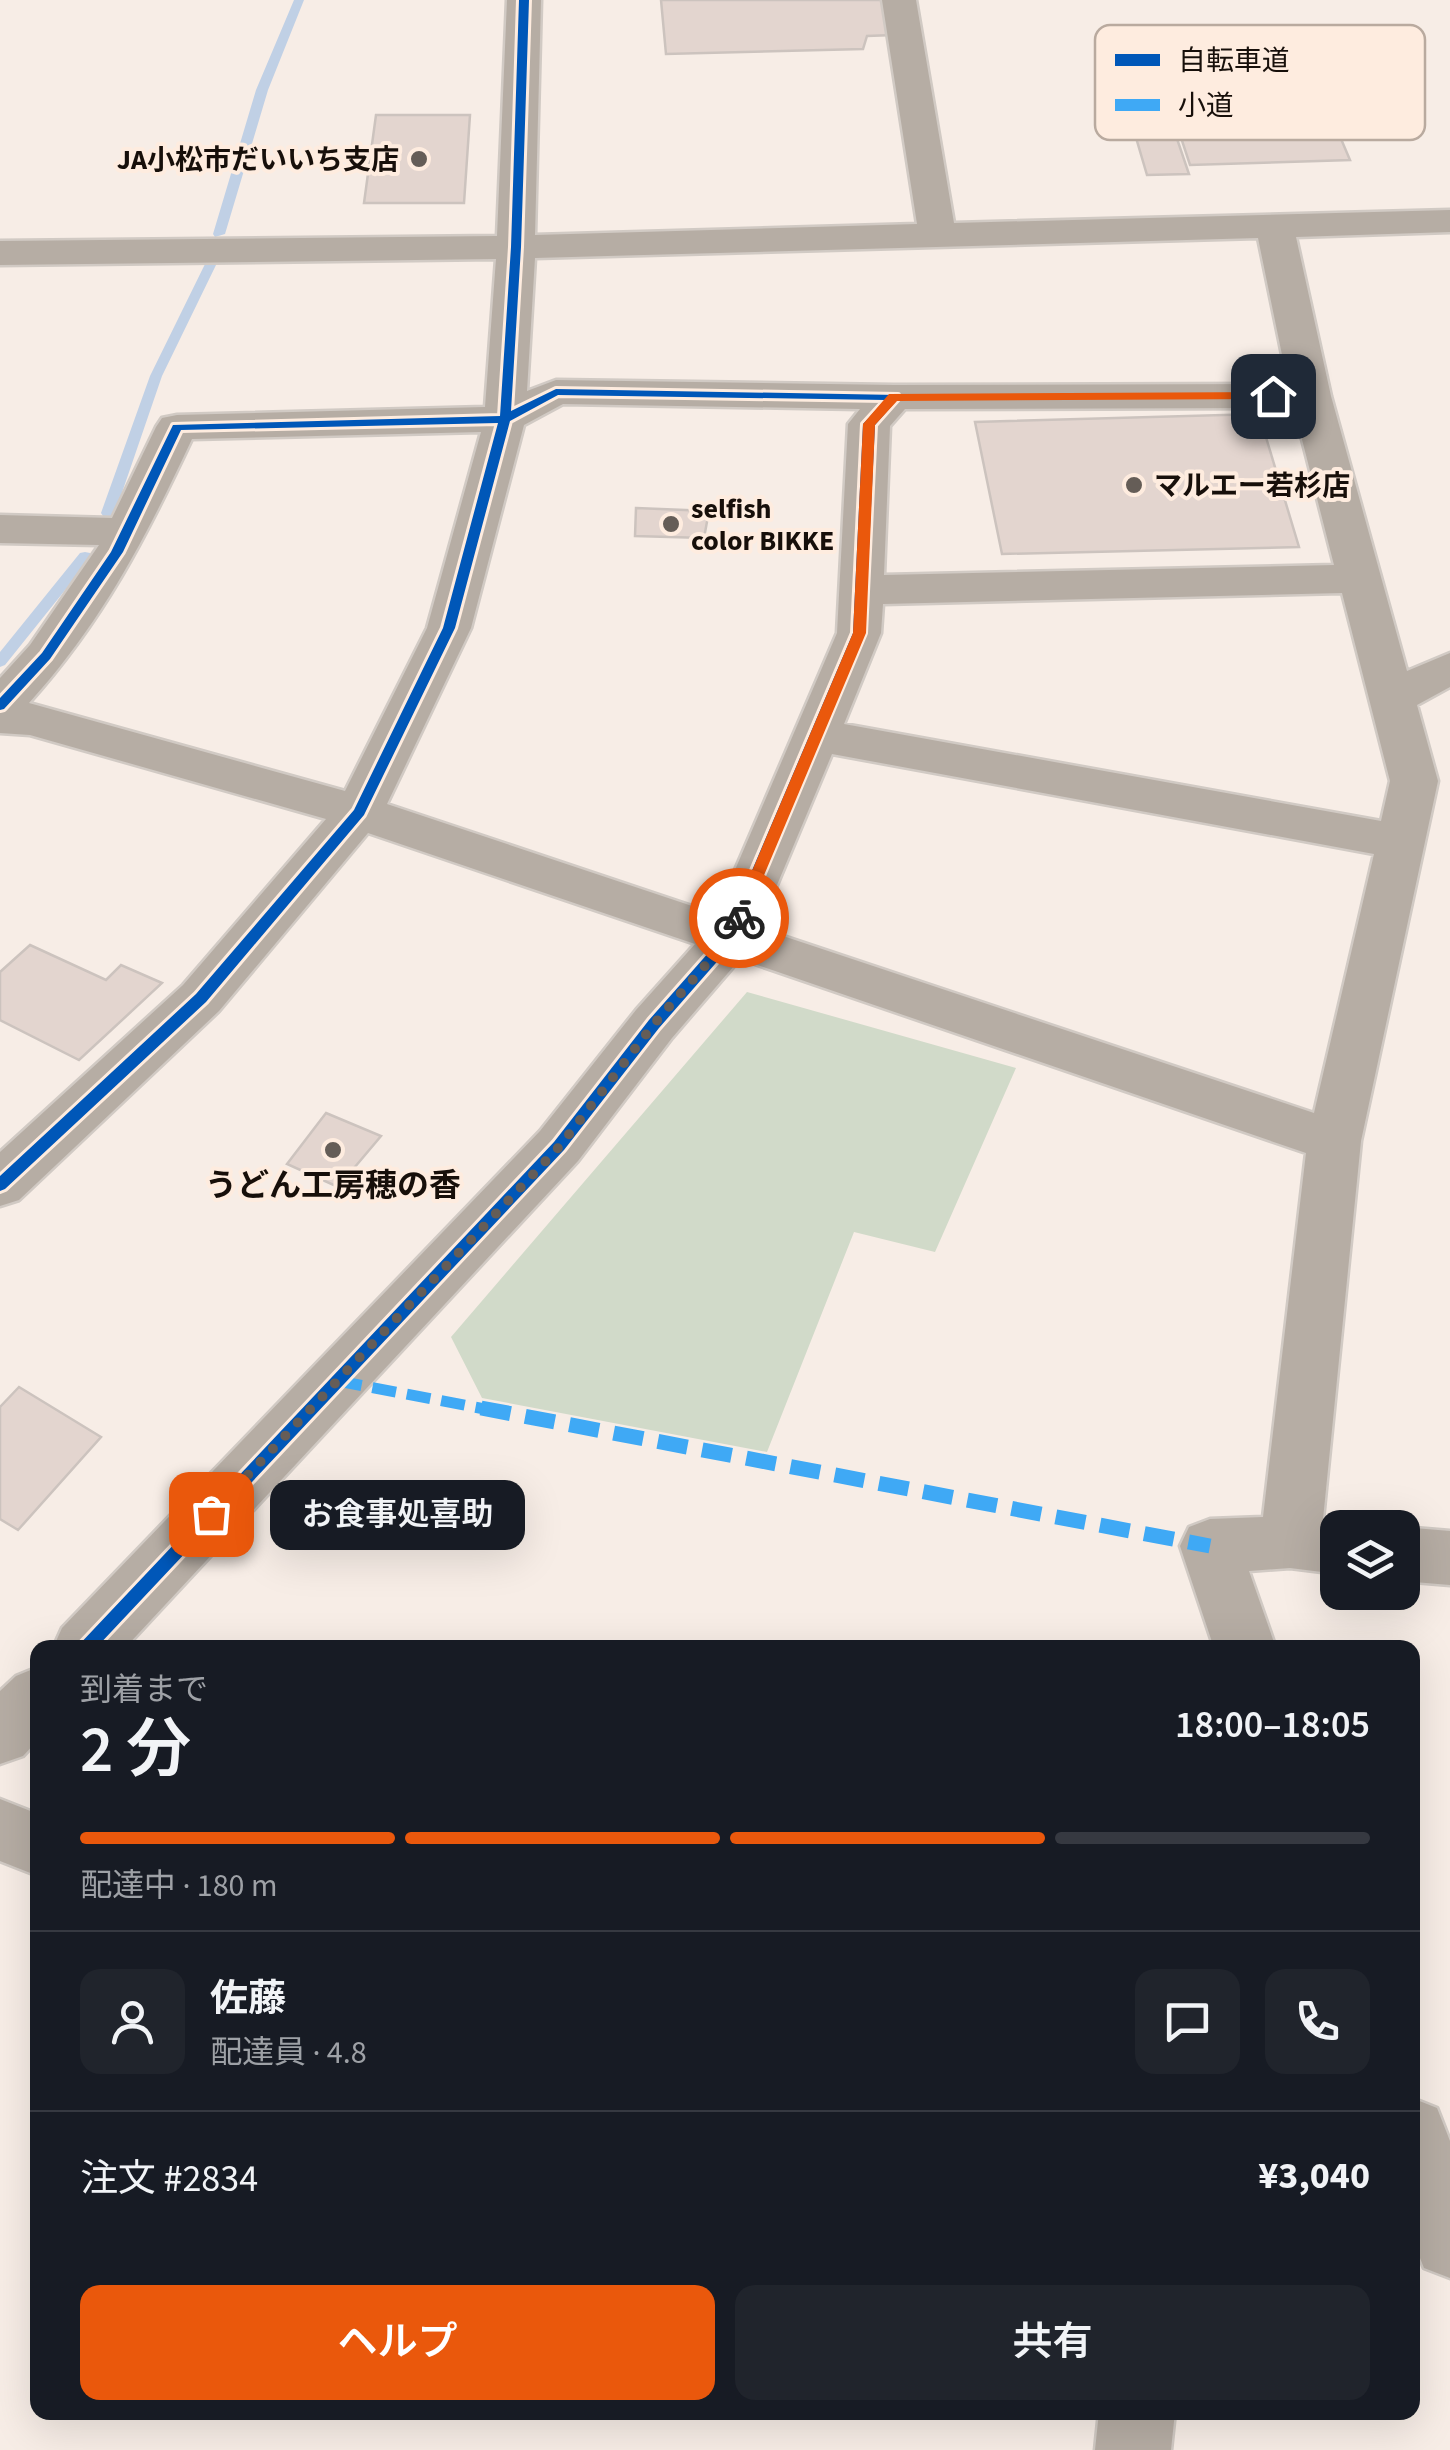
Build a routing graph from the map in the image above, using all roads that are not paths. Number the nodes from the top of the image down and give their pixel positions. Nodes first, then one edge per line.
1 (524, 0) edge
2 (900, 0) edge
3 (1450, 220) edge
4 (1274, 225) junction
5 (938, 233) junction
6 (516, 247) junction
7 (0, 253) edge
8 (1311, 396) junction
9 (894, 397) junction
10 (505, 420) junction
11 (0, 529) edge
12 (128, 532) junction
13 (1360, 578) junction
14 (862, 590) junction
15 (1450, 668) edge
16 (1392, 699) junction
17 (0, 706) edge
18 (0, 717) edge
19 (818, 735) junction
20 (1432, 788) edge
21 (360, 812) junction
22 (1403, 842) junction
23 (731, 936) junction
24 (1334, 1141) junction
25 (0, 1185) edge
26 (1314, 1545) edge
27 (1420, 1556) edge
28 (1450, 1558) edge
29 (92, 1640) edge
30 (1243, 1640) edge
31 (30, 1704) edge
32 (0, 1735) edge
33 (0, 1830) edge
34 (30, 1842) edge
35 (1420, 2156) edge
36 (1450, 2242) edge
37 (1136, 2420) edge
38 (1133, 2450) edge

1 - 6 street
2 - 5 street
3 - 4 street
4 - 5 street
4 - 8 street
5 - 6 street
6 - 7 street
6 - 10 street
8 - 9 street
8 - 13 street
9 - 10 street
9 - 14 street
10 - 12 street
10 - 21 street
11 - 12 street
12 - 17 street
13 - 14 street
13 - 16 street
14 - 19 street
15 - 16 street
16 - 20 street
18 - 21 street
19 - 22 street
19 - 23 street
20 - 22 street
21 - 23 street
21 - 25 street
22 - 24 street
23 - 24 street
23 - 29 street
24 - 26 street
26 - 30 street
27 - 28 street
31 - 32 street
33 - 34 street
35 - 36 street
37 - 38 street

